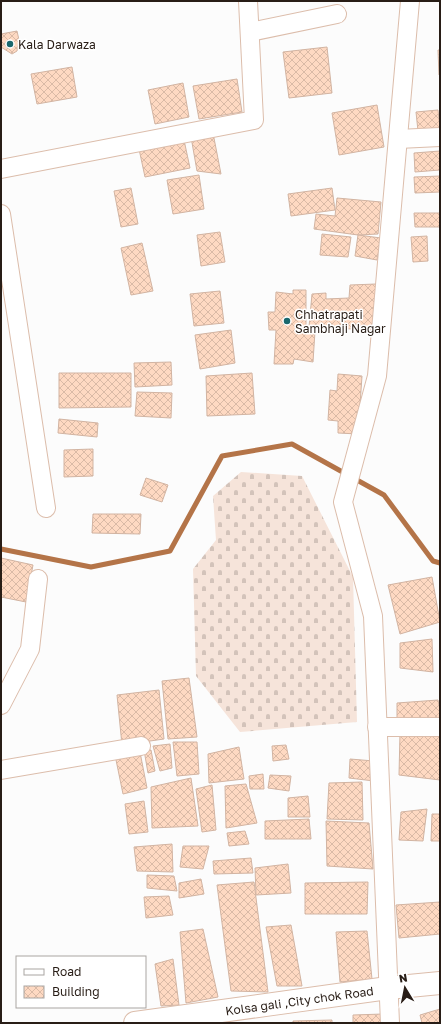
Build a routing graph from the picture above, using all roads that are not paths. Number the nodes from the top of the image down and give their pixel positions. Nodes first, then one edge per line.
1 (248, 1) edge
2 (410, 1) edge
3 (337, 14) dead end
4 (250, 32) junction
5 (440, 137) edge
6 (398, 139) junction
7 (1, 169) edge
8 (1, 214) edge
9 (46, 508) dead end
10 (38, 579) dead end
11 (1, 705) edge
12 (377, 727) junction
13 (440, 727) edge
14 (141, 746) dead end
15 (1, 770) edge
16 (440, 983) edge
17 (388, 988) junction
18 (135, 1023) edge
19 (390, 1023) edge

1 - 4 street
2 - 6 street
3 - 4 street
4 - 7 street
5 - 6 street
6 - 12 street
8 - 9 street
10 - 11 street
12 - 13 street
12 - 17 street
14 - 15 street
16 - 17 street, Kolsa gali ,City chok Road
17 - 18 street, Kolsa gali ,City chok Road
17 - 19 street

